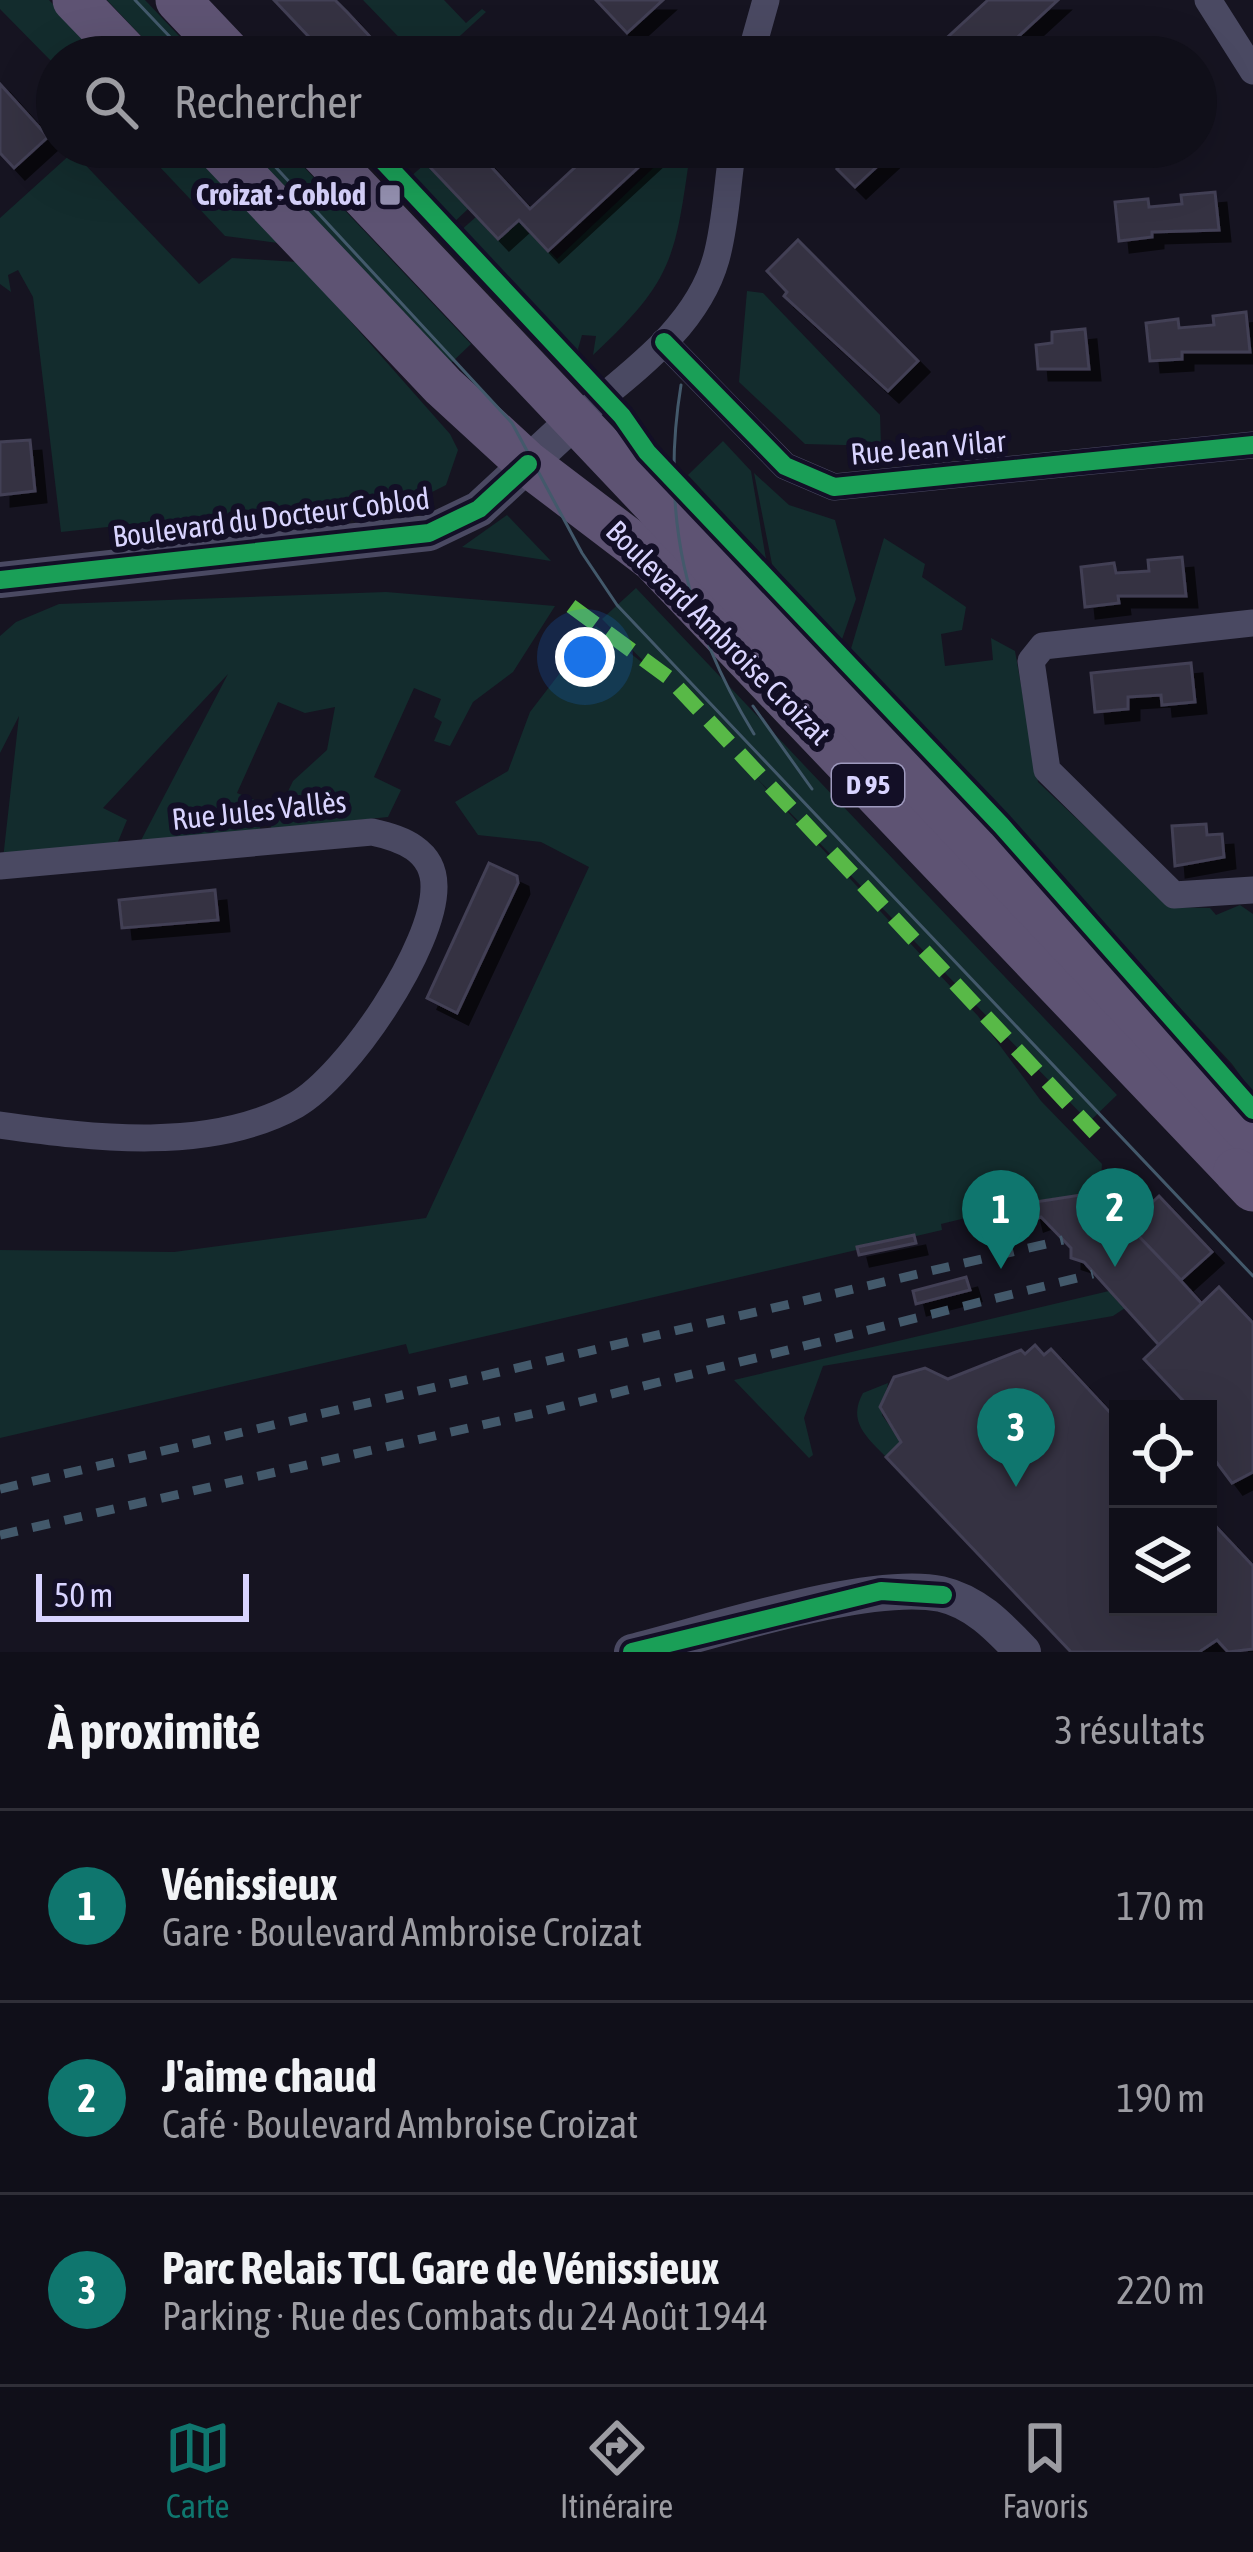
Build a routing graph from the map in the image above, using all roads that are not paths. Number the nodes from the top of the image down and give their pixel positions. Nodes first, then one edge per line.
1 (75, 0) edge
2 (178, 0) edge
3 (766, 0) edge
4 (1208, 0) edge
5 (110, 36) edge
6 (212, 36) edge
7 (756, 36) edge
8 (1253, 71) edge
9 (237, 168) edge
10 (337, 168) edge
11 (729, 168) edge
12 (664, 342) junction
13 (574, 420) junction
14 (1253, 445) edge
15 (528, 464) junction
16 (0, 580) edge
17 (1253, 623) edge
18 (0, 866) edge
19 (1253, 890) edge
20 (1226, 1124) edge
21 (0, 1125) edge
22 (1253, 1189) edge
23 (632, 1652) edge
24 (1023, 1652) edge

1 - 5 main road
2 - 6 main road
3 - 7 street
4 - 8 street
9 - 15 main road, Boulevard Ambroise Croizat / D 95
10 - 13 main road, Boulevard Ambroise Croizat / D 95
11 - 12 street
12 - 13 street
12 - 14 street, Rue Jean Vilar
13 - 15 street, Boulevard du Docteur Coblod
13 - 20 main road, Boulevard Ambroise Croizat / D 95
15 - 16 street, Boulevard du Docteur Coblod
15 - 20 main road, Boulevard Ambroise Croizat / D 95
17 - 19 street
18 - 21 street, Rue Jules Vallès
20 - 22 main road, Boulevard Ambroise Croizat / D 95, bridge
23 - 24 street

